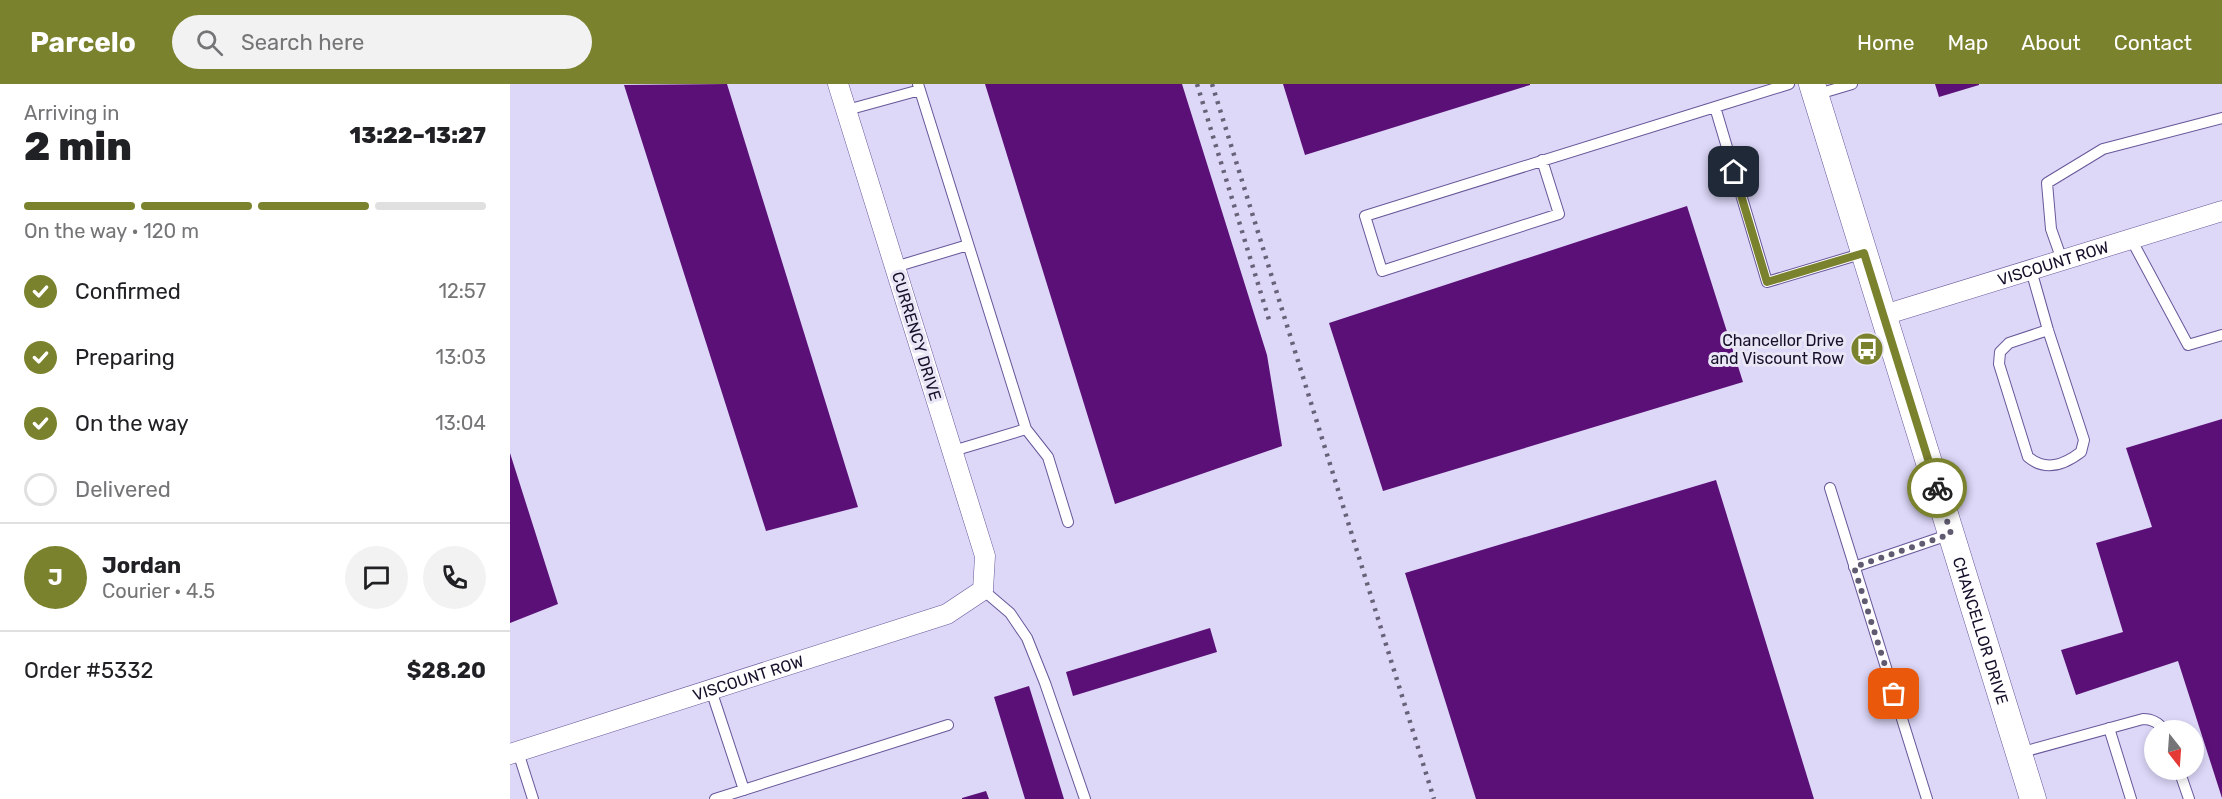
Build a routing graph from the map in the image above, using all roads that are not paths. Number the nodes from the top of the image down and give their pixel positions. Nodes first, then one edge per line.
1 (838, 84) edge
2 (1789, 84) edge
3 (1852, 84) edge
4 (919, 87) edge
5 (1813, 89) edge
6 (1715, 107) junction
7 (847, 110) junction
8 (2222, 118) edge
9 (1542, 160) junction
10 (2222, 211) edge
11 (2131, 239) junction
12 (968, 244) junction
13 (1864, 253) junction
14 (2062, 260) junction
15 (895, 267) junction
16 (2031, 270) junction
17 (1884, 315) junction
18 (2048, 330) junction
19 (2222, 335) edge
20 (1026, 429) junction
21 (953, 451) junction
22 (1830, 488) dead end
23 (1068, 522) dead end
24 (1951, 534) junction
25 (1854, 567) junction
26 (982, 590) junction
27 (711, 690) junction
28 (2150, 720) edge
29 (948, 725) dead end
30 (2109, 729) junction
31 (514, 753) edge
32 (2019, 753) junction
33 (2182, 780) edge
34 (744, 790) junction
35 (533, 799) edge
36 (715, 799) edge
37 (1085, 799) edge
38 (1926, 799) edge
39 (2033, 799) edge
40 (2131, 799) edge
41 (2189, 799) edge

1 - 7 street, CURRENCY DRIVE
2 - 6 lane
3 - 5 lane
4 - 7 lane
4 - 12 lane
5 - 13 street, CHANCELLOR DRIVE
6 - 9 lane
6 - 13 lane
7 - 15 street, CURRENCY DRIVE
8 - 14 lane
9 - 9 lane
10 - 11 street, VISCOUNT ROW
11 - 14 street, VISCOUNT ROW
11 - 19 lane
12 - 15 lane
12 - 20 lane
13 - 17 street, CHANCELLOR DRIVE
14 - 16 street, VISCOUNT ROW
15 - 21 street, CURRENCY DRIVE
16 - 17 street, VISCOUNT ROW
16 - 18 lane
17 - 24 street, CHANCELLOR DRIVE
18 - 18 lane
20 - 21 lane
20 - 23 lane
21 - 26 street, CURRENCY DRIVE
22 - 25 lane
24 - 25 lane
24 - 32 street, CHANCELLOR DRIVE
25 - 38 lane
26 - 27 street, VISCOUNT ROW
26 - 37 lane
27 - 31 street, VISCOUNT ROW
27 - 34 lane
28 - 30 lane
29 - 34 lane
30 - 32 lane
30 - 40 lane
31 - 35 lane
32 - 39 street, CHANCELLOR DRIVE
33 - 41 lane
34 - 36 lane

